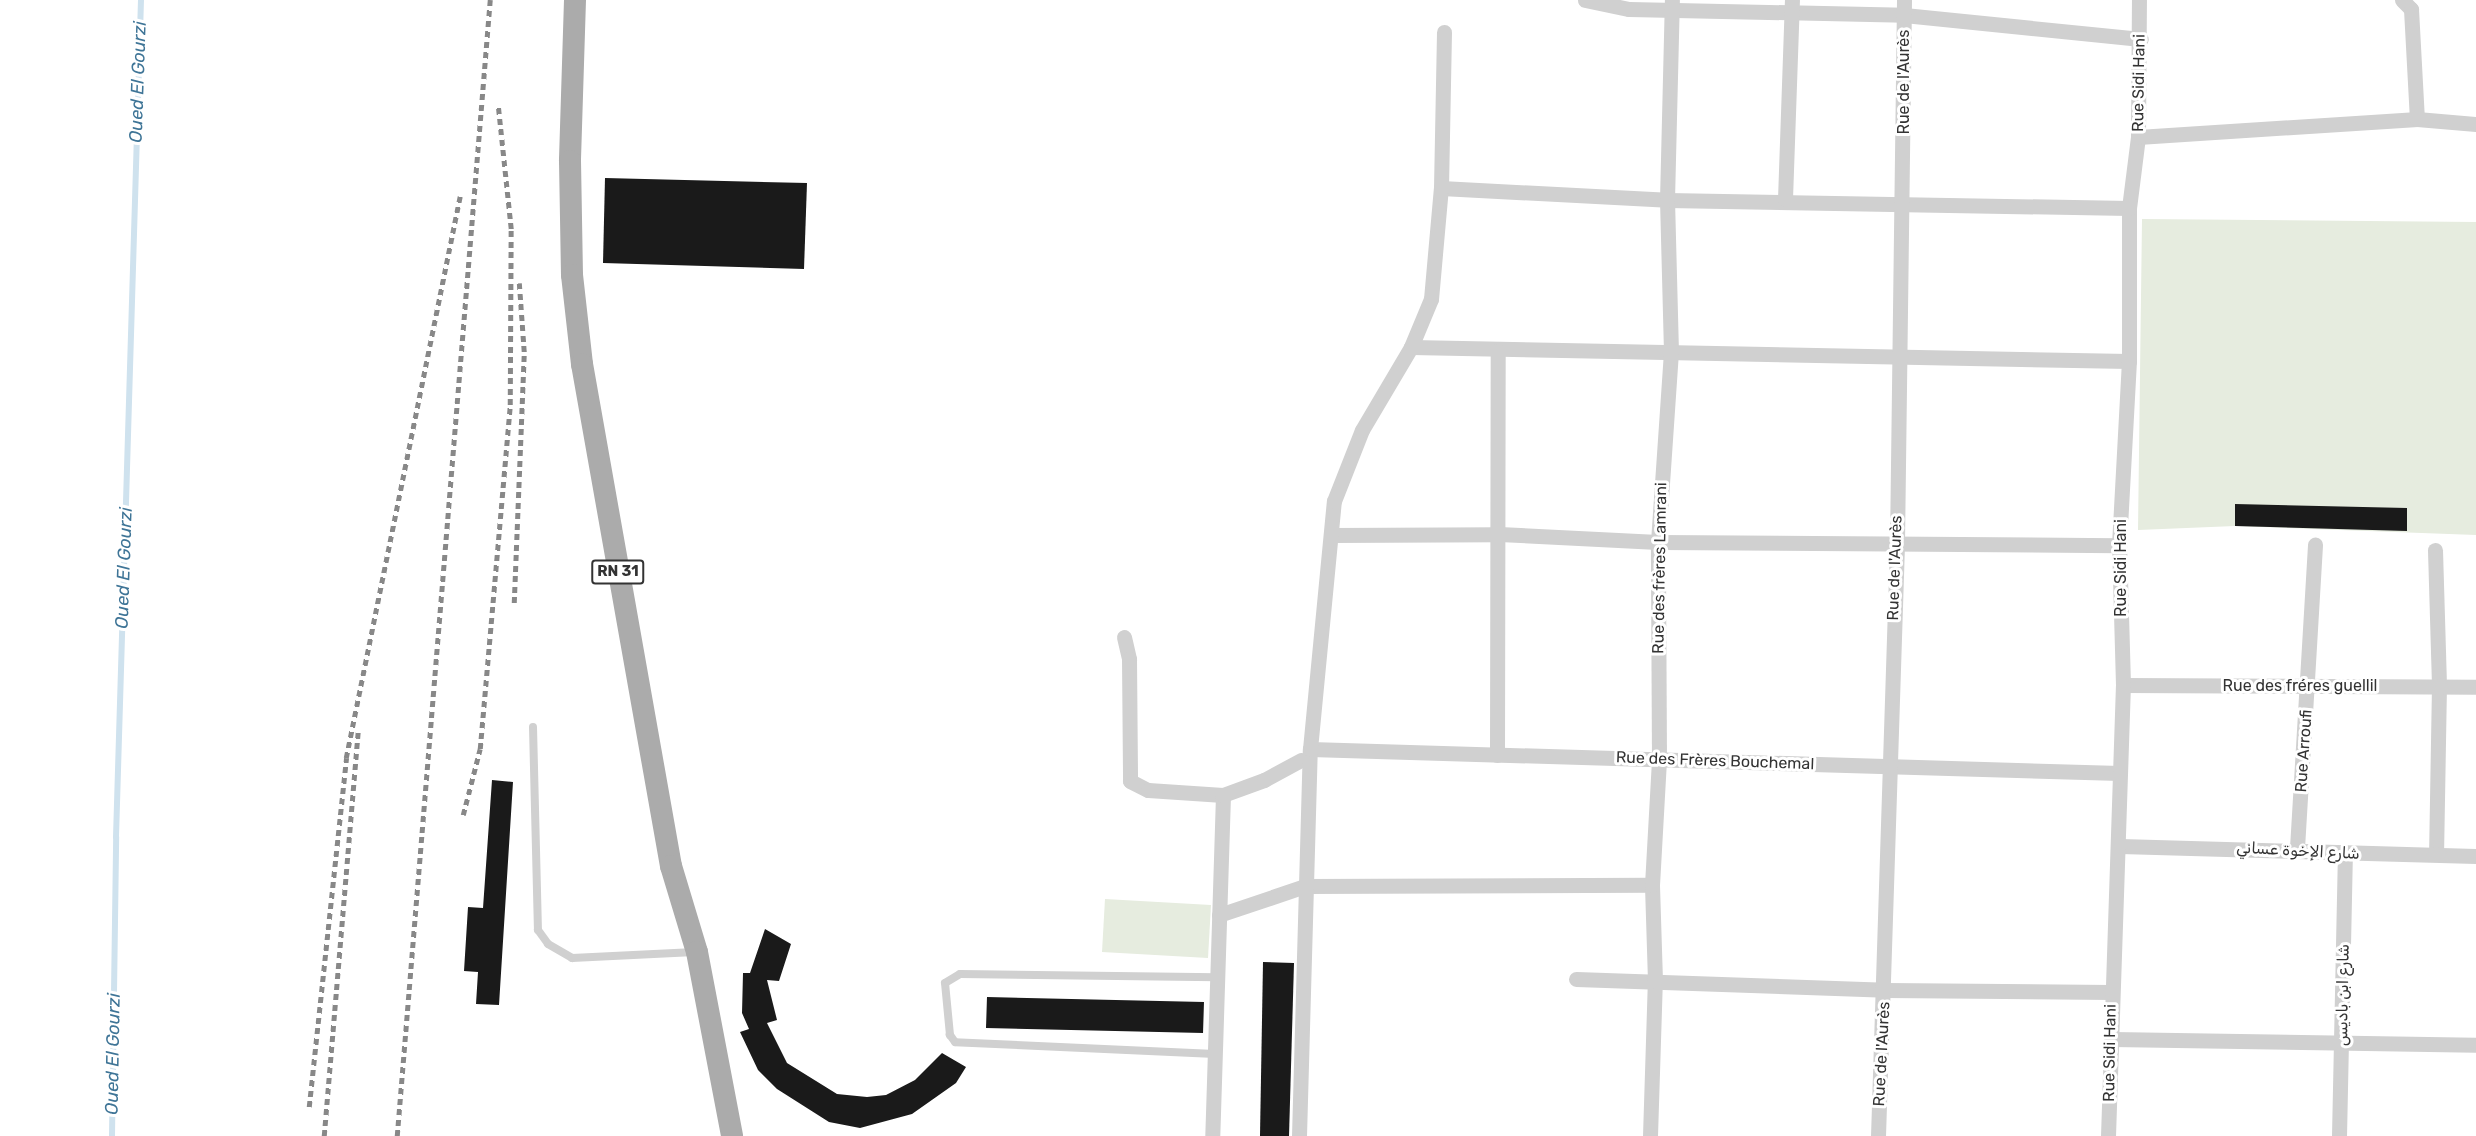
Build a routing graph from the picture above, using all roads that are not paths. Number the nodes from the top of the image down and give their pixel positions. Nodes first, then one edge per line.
1 (575, 0) edge
2 (1585, 0) edge
3 (2139, 0) edge
4 (2412, 3) edge
5 (1672, 4) edge
6 (1792, 7) edge
7 (1904, 8) edge
8 (1444, 32) dead end
9 (2141, 39) junction
10 (2417, 119) junction
11 (2476, 124) edge
12 (2138, 137) junction
13 (1441, 188) junction
14 (1668, 200) junction
15 (1785, 200) junction
16 (1904, 201) junction
17 (2129, 208) junction
18 (1411, 347) junction
19 (1498, 351) junction
20 (1671, 352) junction
21 (1897, 355) junction
22 (2129, 361) junction
23 (1499, 534) junction
24 (1332, 535) junction
25 (1658, 542) junction
26 (1897, 543) junction
27 (2119, 545) junction
28 (2315, 545) dead end
29 (2435, 550) dead end
30 (1124, 637) dead end
31 (2123, 685) junction
32 (2439, 685) junction
33 (2476, 687) edge
34 (2308, 688) junction
35 (533, 727) dead end
36 (1306, 754) junction
37 (1497, 755) junction
38 (1659, 759) junction
39 (1888, 767) junction
40 (2120, 773) junction
41 (1224, 795) junction
42 (2120, 846) junction
43 (2297, 848) junction
44 (2345, 854) junction
45 (2436, 854) junction
46 (2476, 856) edge
47 (1305, 885) junction
48 (1652, 885) junction
49 (1219, 915) junction
50 (697, 951) junction
51 (1217, 977) junction
52 (1576, 979) dead end
53 (1655, 981) junction
54 (1885, 990) junction
55 (2111, 992) junction
56 (2112, 1039) junction
57 (2343, 1044) junction
58 (2476, 1045) edge
59 (1215, 1054) junction
60 (732, 1136) edge
61 (1212, 1136) edge
62 (1299, 1136) edge
63 (1650, 1136) edge
64 (1878, 1136) edge
65 (2108, 1136) edge
66 (2339, 1136) edge

1 - 50 main road, RN 31
2 - 5 street
3 - 9 street, Rue Sidi Hani
4 - 10 street
5 - 6 street
5 - 14 street, Rue des frères Lamrani
6 - 7 street
6 - 15 street
7 - 9 street
7 - 16 street, Rue de l'Aurès
8 - 13 street
9 - 12 street, Rue Sidi Hani
10 - 11 street
10 - 12 street
12 - 17 street, Rue Sidi Hani
13 - 14 street
13 - 18 street
14 - 15 street
14 - 20 street, Rue des frères Lamrani
15 - 16 street
16 - 17 street
16 - 21 street, Rue de l'Aurès
17 - 22 street, Rue Sidi Hani
18 - 19 street
18 - 24 street
19 - 20 street
19 - 23 street
20 - 21 street
20 - 25 street, Rue des frères Lamrani
21 - 22 street
21 - 26 street, Rue de l'Aurès
22 - 27 street, Rue Sidi Hani
23 - 24 street
23 - 25 street
23 - 37 street
24 - 36 street
25 - 26 street
25 - 38 street, Rue des frères Lamrani
26 - 27 street
26 - 39 street, Rue de l'Aurès
27 - 31 street, Rue Sidi Hani
28 - 34 street, Rue Arroufi
29 - 32 street
30 - 41 street
31 - 34 street, Rue des fréres guellil
31 - 40 street, Rue Sidi Hani
32 - 33 street, Rue des fréres guellil
32 - 34 street, Rue des fréres guellil
32 - 45 street
34 - 43 street, Rue Arroufi
35 - 50 lane
36 - 37 street, Rue des Frères Bouchemal
36 - 41 street
36 - 47 street
37 - 38 street, Rue des Frères Bouchemal
38 - 39 street, Rue des Frères Bouchemal
38 - 48 street, Rue des frères Lamrani
39 - 40 street, Rue des Frères Bouchemal
39 - 54 street, Rue de l'Aurès
40 - 42 street, Rue Sidi Hani
41 - 49 street
42 - 43 street, شارع الإخوة عساني
42 - 55 street, Rue Sidi Hani
43 - 44 street, شارع الإخوة عساني
44 - 45 street, شارع الإخوة عساني
44 - 57 street, شارع ابن باديس
45 - 46 street, شارع الإخوة عساني
47 - 48 street
47 - 49 street
47 - 62 street
48 - 53 street, Rue des frères Lamrani
49 - 51 street
50 - 60 main road, RN 31
51 - 59 street
51 - 59 lane
52 - 53 street
53 - 54 street
53 - 63 street, Rue des frères Lamrani
54 - 55 street
54 - 64 street, Rue de l'Aurès
55 - 56 street, Rue Sidi Hani
56 - 57 street
56 - 65 street, Rue Sidi Hani
57 - 58 street
57 - 66 street, شارع ابن باديس
59 - 61 street

